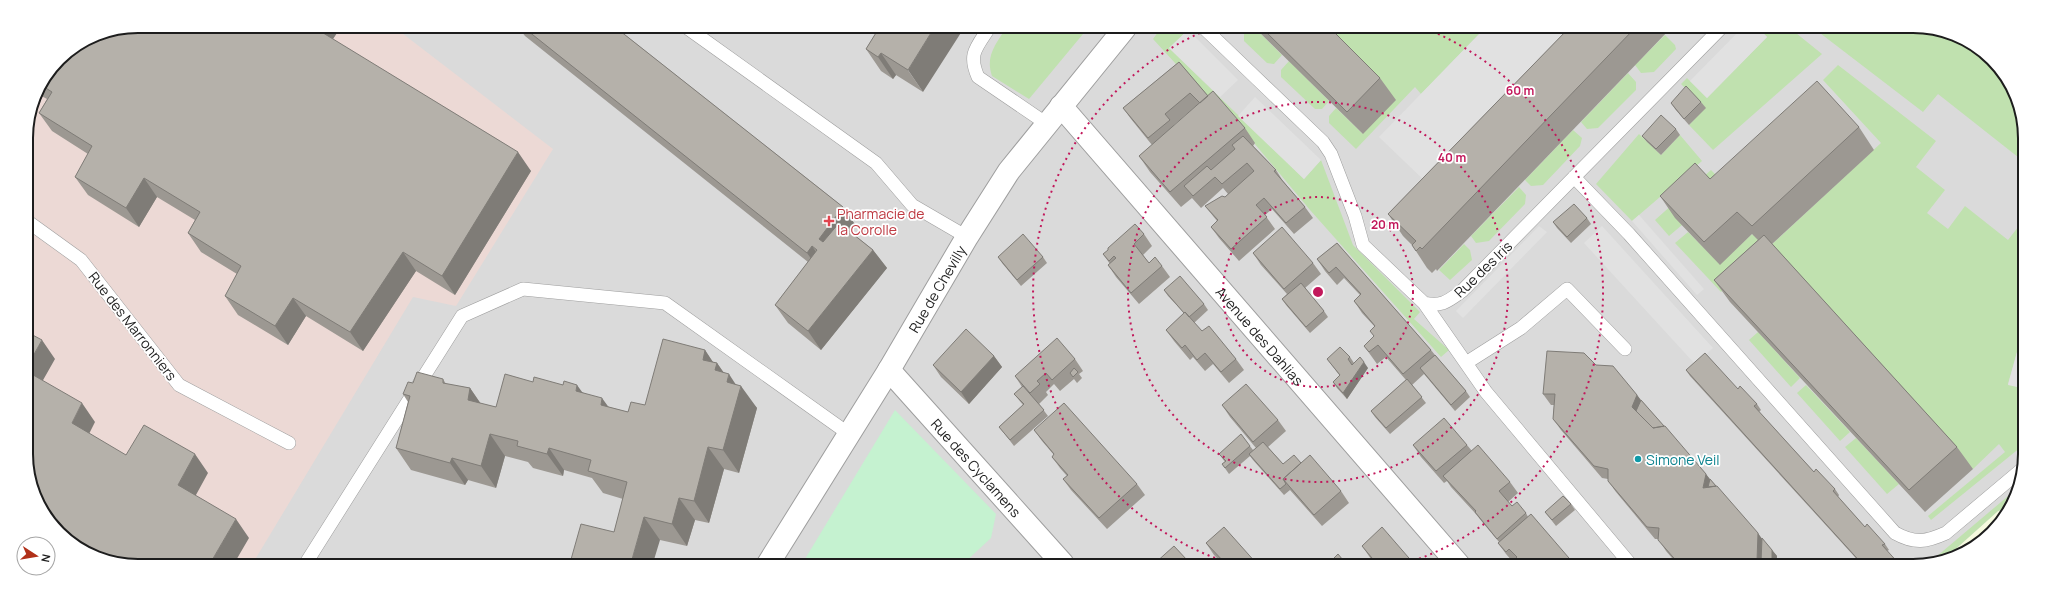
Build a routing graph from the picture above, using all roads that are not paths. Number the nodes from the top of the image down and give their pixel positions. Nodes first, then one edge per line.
1 (694, 33) edge
2 (986, 33) edge
3 (1121, 33) edge
4 (1209, 33) edge
5 (1716, 33) edge
6 (1061, 106) junction
7 (1047, 124) junction
8 (1574, 177) junction
9 (33, 225) edge
10 (967, 237) junction
11 (1424, 303) junction
12 (1625, 349) dead end
13 (1466, 364) junction
14 (889, 370) junction
15 (849, 434) junction
16 (289, 443) dead end
17 (2015, 475) edge
18 (309, 559) edge
19 (771, 559) edge
20 (1059, 559) edge
21 (1454, 559) edge
22 (1626, 559) edge

1 - 10 lane
2 - 7 lane
3 - 6 street, Rue de Chevilly
4 - 11 lane
5 - 8 lane, Rue des Iris
6 - 7 street, Rue de Chevilly
6 - 21 street, Avenue des Dahlias
7 - 10 street, Rue de Chevilly
8 - 11 lane, Rue des Iris
8 - 17 lane
9 - 16 lane, Rue des Marronniers
10 - 14 street, Rue de Chevilly
11 - 13 lane
12 - 13 lane
13 - 22 lane
14 - 15 street, Rue de Chevilly
14 - 20 street, Rue des Cyclamens
15 - 18 lane
15 - 19 street, Rue de Chevilly

